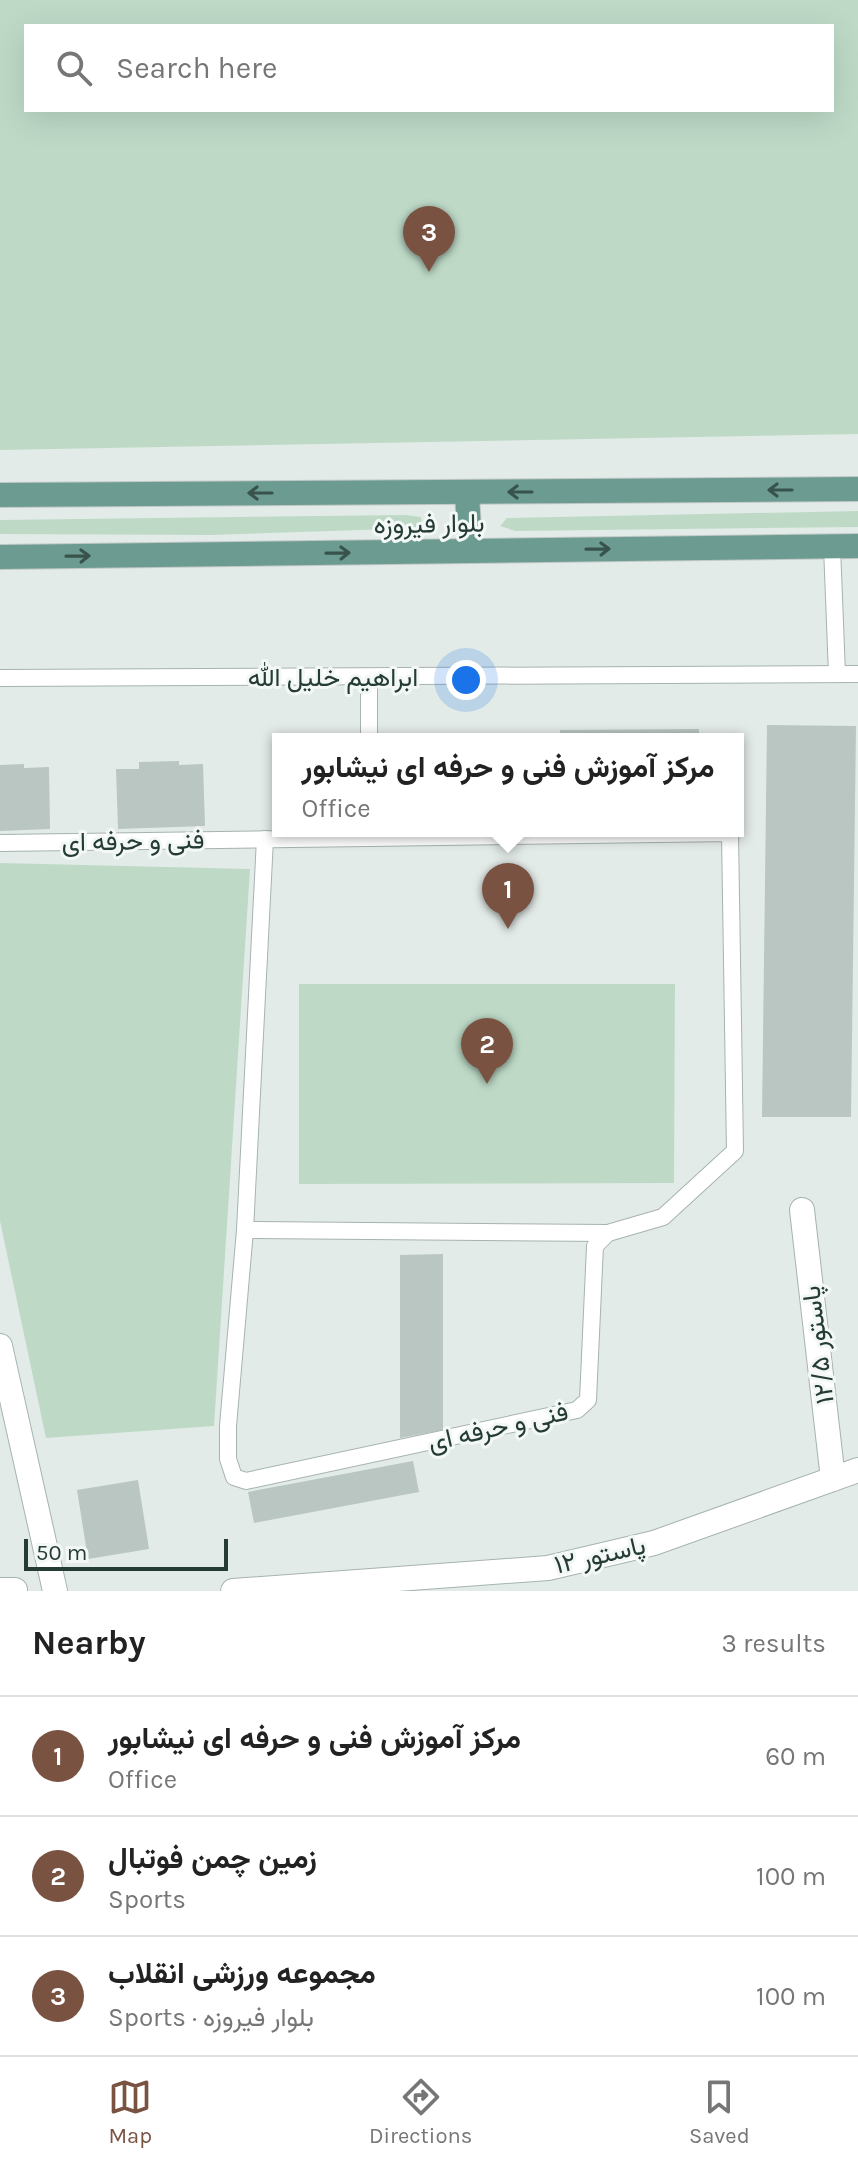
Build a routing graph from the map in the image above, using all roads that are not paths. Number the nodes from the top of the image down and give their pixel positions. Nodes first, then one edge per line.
1 (858, 489) edge
2 (467, 492) junction
3 (0, 495) edge
4 (858, 546) edge
5 (832, 547) junction
6 (470, 551) junction
7 (0, 557) edge
8 (837, 674) junction
9 (858, 674) edge
10 (369, 677) junction
11 (0, 678) edge
12 (369, 733) edge
13 (307, 837) edge
14 (730, 837) edge
15 (265, 839) junction
16 (0, 843) edge
17 (802, 1210) dead end
18 (245, 1230) junction
19 (608, 1233) junction
20 (0, 1346) edge
21 (858, 1470) edge
22 (833, 1479) junction
23 (548, 1579) edge
24 (0, 1590) edge
25 (15, 1590) edge
26 (55, 1591) edge
27 (233, 1591) edge

1 -> 2 main road, بلوار فیروزه
2 -> 3 main road, بلوار فیروزه
2 - 6 main road
4 - 5 main road, بلوار فیروزه
6 -> 5 main road, بلوار فیروزه
5 - 8 lane
7 -> 6 main road, بلوار فیروزه
8 - 9 lane, ابراهیم خلیل الله
8 - 10 lane, ابراهیم خلیل الله
10 - 11 lane, ابراهیم خلیل الله
10 - 12 lane
13 - 15 lane, فنی و حرفه ای
14 - 19 lane, فنی و حرفه ای
15 - 16 lane, فنی و حرفه ای
15 - 18 lane, فنی و حرفه ای
17 - 22 street, پاستور ۱۲/۵
18 - 19 lane
18 - 19 lane, فنی و حرفه ای
20 - 26 street
21 - 22 street, ۱۲ پاستور
22 - 23 street, ۱۲ پاستور
23 - 27 street, ۱۲ پاستور
24 - 25 street

